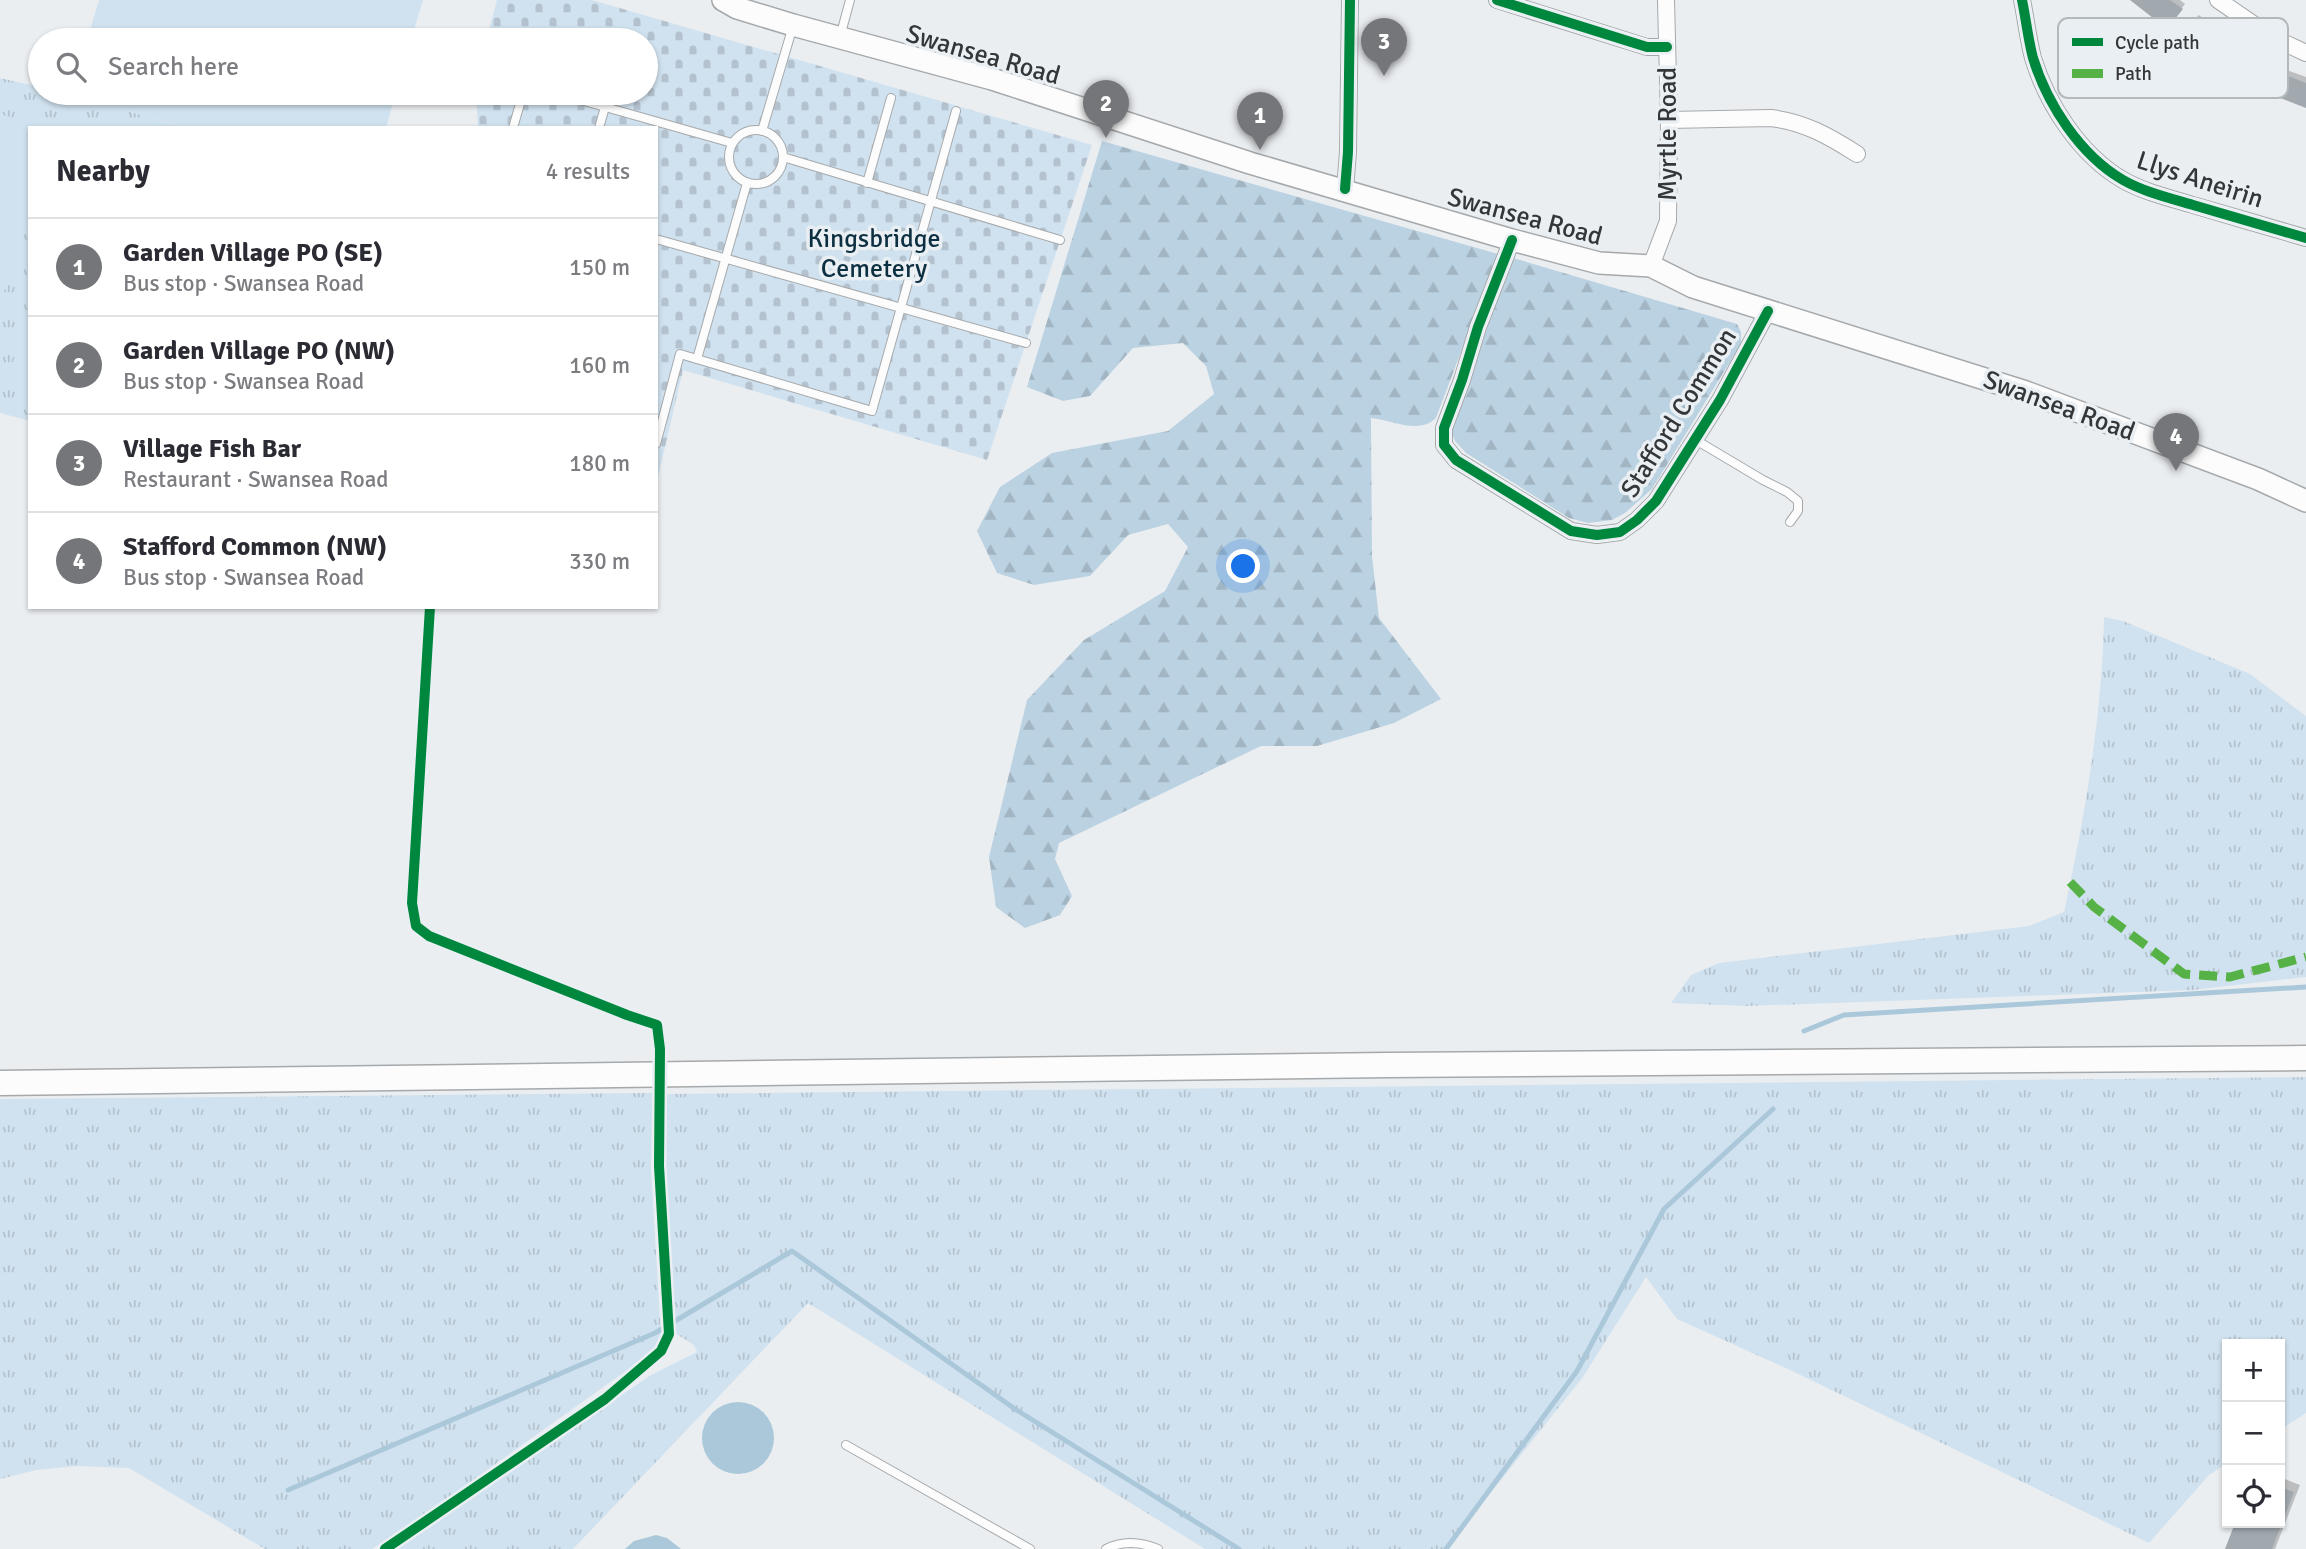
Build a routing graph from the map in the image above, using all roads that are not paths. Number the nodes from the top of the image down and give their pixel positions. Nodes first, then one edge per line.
1 (723, 0) edge
2 (850, 0) edge
3 (1350, 0) edge
4 (1497, 0) edge
5 (1666, 0) edge
6 (2022, 0) edge
7 (2218, 0) edge
8 (2244, 18) edge
9 (793, 25) junction
10 (839, 38) junction
11 (2288, 45) edge
12 (1667, 47) junction
13 (2306, 53) edge
14 (891, 98) dead end
15 (520, 105) edge
16 (598, 105) edge
17 (605, 107) junction
18 (956, 111) dead end
19 (1669, 120) junction
20 (514, 126) edge
21 (600, 126) edge
22 (762, 131) junction
23 (732, 143) junction
24 (1857, 154) dead end
25 (783, 157) junction
26 (747, 183) junction
27 (867, 183) junction
28 (1345, 189) junction
29 (931, 201) junction
30 (2306, 238) edge
31 (658, 240) edge
32 (1059, 240) dead end
33 (1512, 240) junction
34 (726, 258) junction
35 (1651, 265) junction
36 (902, 306) junction
37 (1768, 311) junction
38 (1026, 343) dead end
39 (697, 359) junction
40 (658, 436) edge
41 (1694, 439) junction
42 (2306, 501) edge
43 (1790, 522) dead end
44 (2306, 1058) edge
45 (0, 1083) edge
46 (846, 1445) dead end
47 (1030, 1549) edge
48 (1106, 1549) edge
49 (1158, 1549) edge

1 - 9 main road, Swansea Road
2 - 10 lane
3 - 28 street
4 - 12 street
5 - 12 street, Myrtle Road
6 - 30 street, Llys Aneirin
7 - 8 street
9 - 10 main road, Swansea Road
9 - 22 lane
10 - 28 main road, Swansea Road
11 - 13 street
12 - 19 street, Myrtle Road
14 - 27 lane
15 - 20 lane
16 - 17 lane
17 - 21 lane
17 - 23 lane
18 - 29 lane
19 - 24 street
19 - 35 street, Myrtle Road
22 - 23 lane
22 - 25 lane
23 - 26 lane
25 - 26 lane
25 - 27 lane
26 - 34 lane
27 - 29 lane
28 - 33 main road, Swansea Road
29 - 32 lane
29 - 36 lane
31 - 34 lane
33 - 35 main road, Swansea Road
33 - 41 street, Stafford Common
34 - 36 lane
34 - 39 lane
35 - 37 main road, Swansea Road
36 - 38 lane
36 - 39 lane
37 - 41 street, Stafford Common
37 - 42 main road, Swansea Road
39 - 40 lane
41 - 43 lane
44 - 45 main road
46 - 47 lane
48 - 49 lane

